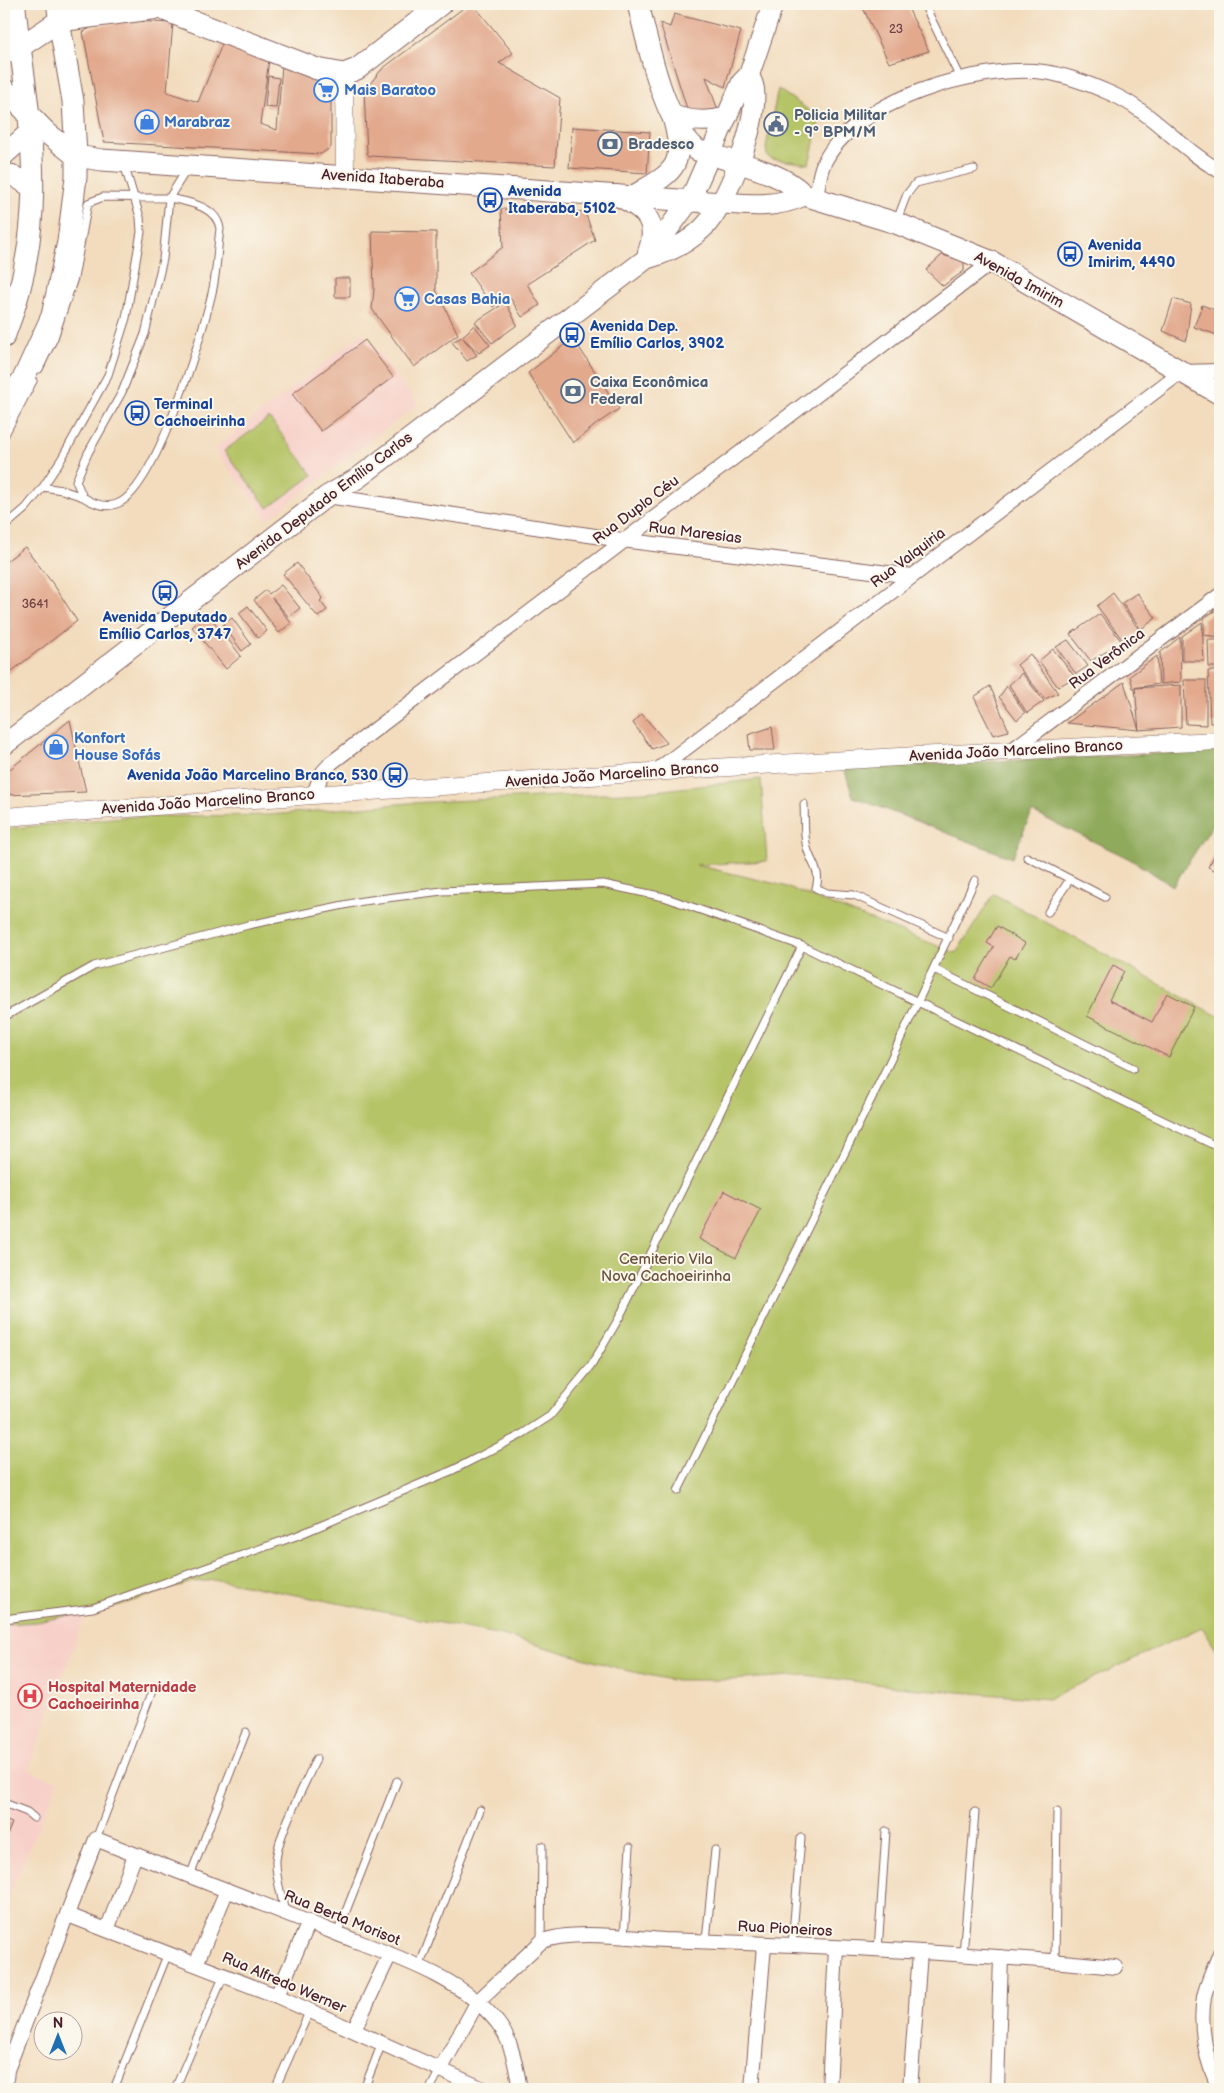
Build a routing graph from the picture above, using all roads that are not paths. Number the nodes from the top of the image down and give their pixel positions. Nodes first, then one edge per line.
1 (15, 4) edge
2 (441, 4) edge
3 (638, 4) edge
4 (773, 4) edge
5 (924, 4) edge
6 (159, 6) edge
7 (58, 12) edge
8 (12, 50) edge
9 (344, 74) junction
10 (749, 75) junction
11 (960, 78) junction
12 (4, 89) edge
13 (672, 115) junction
14 (727, 117) junction
15 (31, 124) junction
16 (4, 155) edge
17 (710, 155) junction
18 (76, 156) junction
19 (123, 161) junction
20 (739, 165) junction
21 (189, 166) junction
22 (974, 169) dead end
23 (1220, 171) edge
24 (4, 174) edge
25 (345, 176) junction
26 (33, 188) junction
27 (623, 195) junction
28 (810, 197) junction
29 (132, 198) junction
30 (169, 198) junction
31 (690, 200) junction
32 (722, 203) junction
33 (896, 223) junction
34 (646, 259) junction
35 (992, 262) junction
36 (4, 337) edge
37 (1220, 371) edge
38 (1181, 372) junction
39 (1220, 394) edge
40 (4, 408) edge
41 (4, 436) edge
42 (43, 487) junction
43 (328, 496) junction
44 (83, 497) junction
45 (4, 527) edge
46 (622, 540) junction
47 (912, 576) junction
48 (1220, 595) edge
49 (1220, 741) edge
50 (4, 745) edge
51 (1012, 750) junction
52 (656, 771) junction
53 (313, 795) junction
54 (804, 804) dead end
55 (4, 818) edge
56 (1028, 857) dead end
57 (1070, 879) junction
58 (975, 880) dead end
59 (1105, 898) dead end
60 (1048, 912) dead end
61 (949, 938) junction
62 (802, 946) junction
63 (934, 969) junction
64 (917, 1003) junction
65 (4, 1016) edge
66 (1133, 1068) dead end
67 (1220, 1148) edge
68 (678, 1490) dead end
69 (4, 1619) edge
70 (154, 1686) dead end
71 (246, 1732) dead end
72 (316, 1760) dead end
73 (397, 1781) dead end
74 (4, 1803) edge
75 (480, 1810) dead end
76 (974, 1812) dead end
77 (1057, 1812) dead end
78 (34, 1818) dead end
79 (886, 1831) dead end
80 (801, 1838) dead end
81 (96, 1840) junction
82 (542, 1846) dead end
83 (630, 1847) dead end
84 (715, 1850) dead end
85 (135, 1855) junction
86 (190, 1876) junction
87 (227, 1890) junction
88 (285, 1913) junction
89 (68, 1915) junction
90 (309, 1922) junction
91 (107, 1930) junction
92 (338, 1934) junction
93 (624, 1938) junction
94 (706, 1941) junction
95 (541, 1942) junction
96 (764, 1945) junction
97 (792, 1945) junction
98 (836, 1948) junction
99 (878, 1950) junction
100 (920, 1952) junction
101 (168, 1953) junction
102 (1220, 1953) edge
103 (390, 1954) junction
104 (963, 1955) junction
105 (1001, 1957) junction
106 (1055, 1961) junction
107 (196, 1964) junction
108 (419, 1967) junction
109 (1115, 1967) dead end
110 (224, 1975) junction
111 (277, 1996) junction
112 (478, 2001) junction
113 (310, 2010) junction
114 (354, 2030) junction
115 (382, 2043) junction
116 (440, 2070) junction
117 (5, 2089) edge
118 (114, 2089) edge
119 (175, 2089) edge
120 (275, 2089) edge
121 (364, 2089) edge
122 (430, 2089) edge
123 (483, 2089) edge
124 (520, 2089) edge
125 (752, 2089) edge
126 (829, 2089) edge
127 (910, 2089) edge
128 (997, 2089) edge
129 (1220, 2089) edge

1 - 8 main road
2 - 9 main road
3 - 13 main road, Avenida Imirim
4 - 10 main road, Avenida Deputado Emílio Carlos
5 - 11 lane
6 - 7 main road
6 - 9 main road
7 - 8 main road
7 - 18 main road
8 - 15 main road
9 - 25 street
10 - 14 main road, Avenida Deputado Emílio Carlos
10 - 20 main road, Avenida Deputado Emílio Carlos
11 - 23 street
11 - 28 street
12 - 15 main road
13 - 14 main road
13 - 17 main road, Avenida Imirim
13 - 27 main road
14 - 17 main road, Avenida Deputado Emílio Carlos
15 - 16 main road
15 - 18 main road
15 - 26 main road
17 - 20 main road, Avenida Imirim
17 - 31 main road, Avenida Deputado Emílio Carlos
18 - 19 main road, Avenida Itaberaba
18 - 40 main road
19 - 21 main road, Avenida Itaberaba
19 - 29 lane
20 - 28 main road, Avenida Imirim
20 - 32 main road, Avenida Deputado Emílio Carlos
21 - 25 main road, Avenida Itaberaba
21 - 30 lane
22 - 33 lane
24 - 26 main road
25 - 27 main road, Avenida Itaberaba
26 - 36 main road
27 - 31 main road, Avenida Itaberaba
27 - 34 main road
28 - 32 main road
28 - 33 main road, Avenida Imirim
29 - 30 lane
29 - 41 lane
29 - 42 lane
30 - 44 lane
30 - 44 lane
31 - 32 main road
31 - 34 main road, Avenida Deputado Emílio Carlos
32 - 34 main road, Avenida Deputado Emílio Carlos
33 - 35 main road, Avenida Imirim
34 - 43 main road, Avenida Deputado Emílio Carlos
35 - 38 main road, Avenida Imirim
35 - 46 street, Rua Duplo Céu
37 - 38 street
38 - 39 main road, Avenida Imirim
38 - 47 street, Rua Valquiria
42 - 44 lane
42 - 45 lane
43 - 46 street, Rua Maresias
43 - 50 main road, Avenida Deputado Emílio Carlos
46 - 47 street, Rua Maresias
46 - 53 street, Rua Duplo Céu
47 - 52 street, Rua Valquiria
48 - 51 street, Rua Verônica
49 - 51 street, Avenida João Marcelino Branco
51 - 52 street, Avenida João Marcelino Branco
52 - 53 street, Avenida João Marcelino Branco
53 - 55 street, Avenida João Marcelino Branco
54 - 61 lane
56 - 57 lane
57 - 59 lane
57 - 60 lane
58 - 61 lane
61 - 63 lane
62 - 64 lane
62 - 65 lane
62 - 69 lane
63 - 64 lane
63 - 66 lane
64 - 67 lane
64 - 68 lane
70 - 81 lane
71 - 86 lane
72 - 88 lane
73 - 92 lane
74 - 78 lane
75 - 108 lane
76 - 104 lane
77 - 106 lane
79 - 99 lane
80 - 97 lane
81 - 85 street, Rua Berta Morisot
81 - 89 street
82 - 95 lane
83 - 93 lane
84 - 94 lane
85 - 86 street, Rua Berta Morisot
85 - 91 street
86 - 87 street, Rua Berta Morisot
87 - 88 street, Rua Berta Morisot
87 - 107 street
88 - 90 street, Rua Berta Morisot
89 - 91 street, Rua Alfredo Werner
89 - 117 street
90 - 92 street, Rua Berta Morisot
90 - 111 street
91 - 101 street, Rua Alfredo Werner
92 - 103 street, Rua Berta Morisot
93 - 94 street, Rua Pioneiros
93 - 95 street, Rua Pioneiros
94 - 96 street, Rua Pioneiros
95 - 112 street
96 - 97 street, Rua Pioneiros
96 - 125 street
97 - 98 street, Rua Pioneiros
98 - 99 street, Rua Pioneiros
98 - 126 street
99 - 100 street, Rua Pioneiros
100 - 104 street, Rua Pioneiros
100 - 127 street
101 - 107 street, Rua Alfredo Werner
101 - 118 lane
102 - 129 street
103 - 108 street, Rua Berta Morisot
103 - 114 street
104 - 105 street, Rua Pioneiros
105 - 106 street, Rua Pioneiros
105 - 128 street
106 - 109 street, Rua Pioneiros
107 - 110 street, Rua Alfredo Werner
108 - 112 street, Rua Berta Morisot
110 - 111 street, Rua Alfredo Werner
110 - 119 lane
111 - 113 street, Rua Alfredo Werner
112 - 116 street
112 - 124 street, Rua Berta Morisot
113 - 114 street, Rua Alfredo Werner
113 - 120 lane
114 - 115 street, Rua Alfredo Werner
115 - 116 street, Rua Alfredo Werner
115 - 121 lane
116 - 122 lane
116 - 123 street, Rua Alfredo Werner

